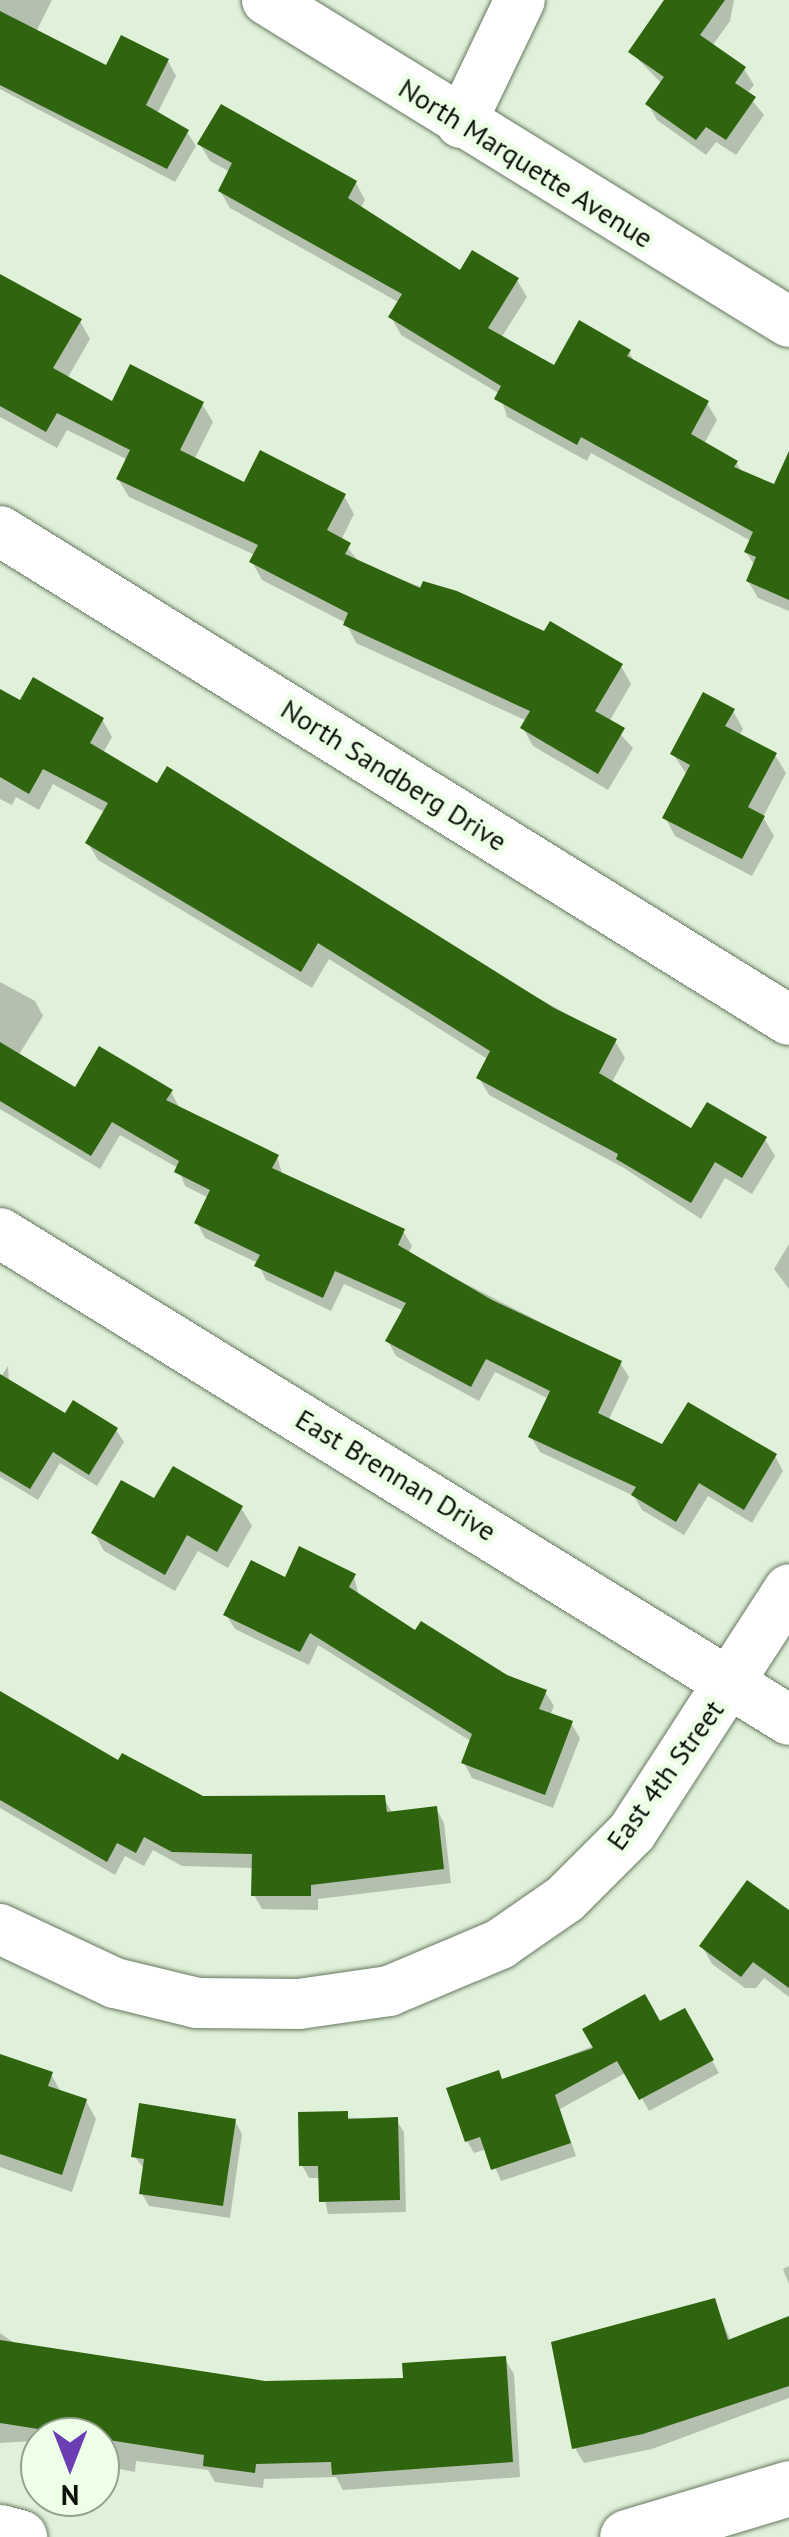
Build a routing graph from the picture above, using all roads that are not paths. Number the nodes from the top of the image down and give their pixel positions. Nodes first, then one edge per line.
1 (266, 0) edge
2 (520, 0) edge
3 (461, 123) junction
4 (789, 322) edge
5 (0, 531) edge
6 (789, 1020) edge
7 (0, 1233) edge
8 (789, 1589) edge
9 (732, 1681) junction
10 (789, 1720) edge
11 (0, 1929) edge
12 (789, 2488) edge
13 (0, 2532) edge
14 (19, 2537) edge
15 (627, 2537) edge

1 - 3 street, North Marquette Avenue
2 - 3 street
3 - 4 street, North Marquette Avenue
5 - 6 street, North Sandberg Drive
7 - 9 street, East Brennan Drive
8 - 9 street, East 4th Street
9 - 10 street, East Brennan Drive
9 - 11 street, East 4th Street
12 - 15 street
13 - 14 street

